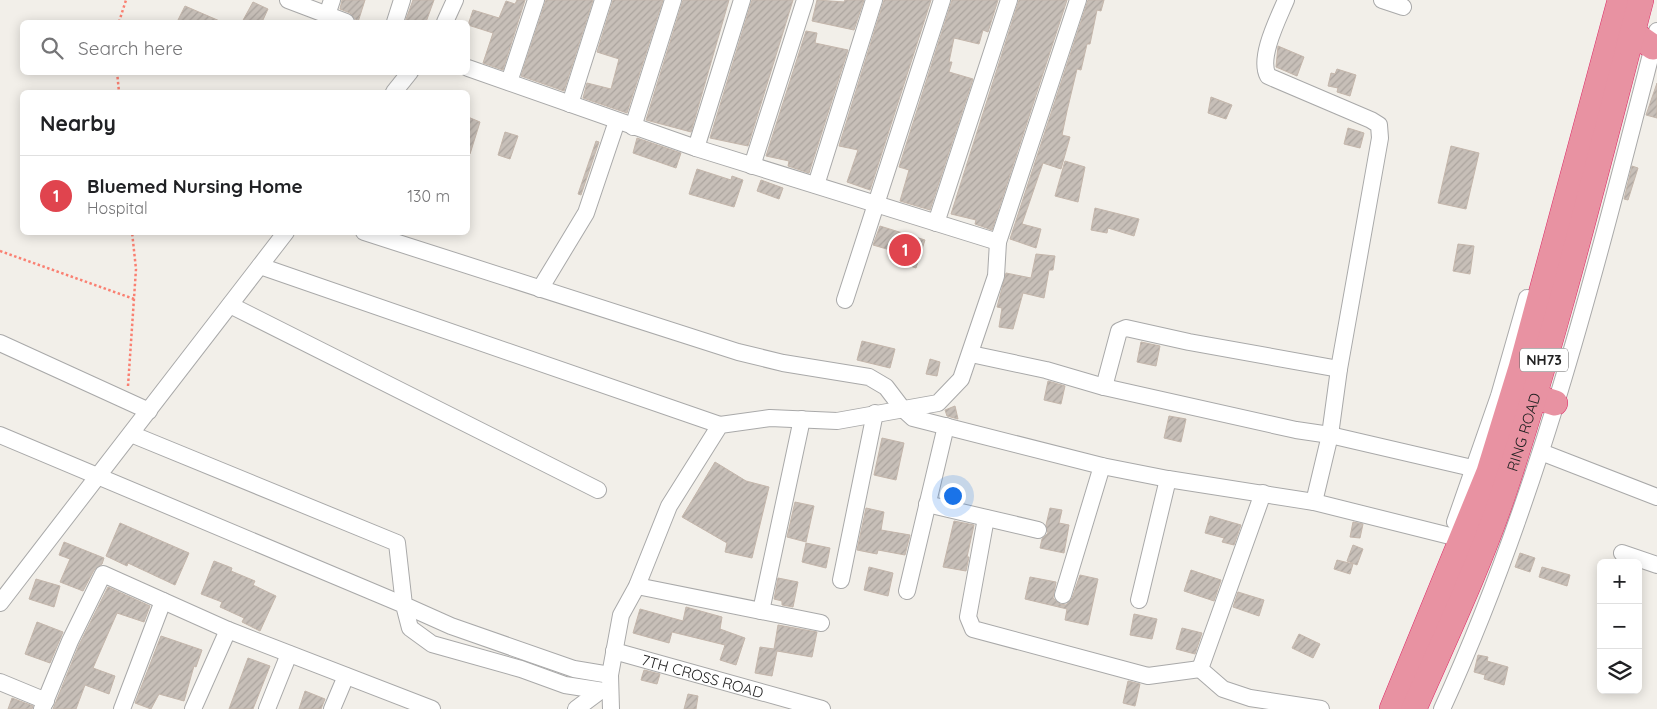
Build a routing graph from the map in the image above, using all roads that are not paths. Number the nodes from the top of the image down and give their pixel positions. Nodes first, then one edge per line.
1 (288, 0) edge
2 (402, 0) edge
3 (455, 0) edge
4 (536, 0) edge
5 (603, 0) edge
6 (673, 0) edge
7 (742, 0) edge
8 (805, 0) edge
9 (874, 0) edge
10 (942, 0) edge
11 (1009, 0) edge
12 (1078, 0) edge
13 (1286, 0) edge
14 (1382, 0) edge
15 (1608, 0) edge
16 (1620, 0) edge
17 (1641, 0) edge
18 (330, 8) edge
19 (1403, 8) dead end
20 (344, 20) edge
21 (396, 20) edge
22 (446, 20) edge
23 (1632, 33) junction
24 (1655, 39) edge
25 (470, 69) edge
26 (408, 75) edge
27 (1592, 81) junction
28 (509, 82) junction
29 (396, 90) edge
30 (570, 104) junction
31 (625, 124) junction
32 (696, 148) junction
33 (752, 166) junction
34 (816, 186) junction
35 (875, 204) junction
36 (936, 223) junction
37 (284, 235) edge
38 (373, 235) edge
39 (998, 242) junction
40 (260, 266) junction
41 (540, 289) junction
42 (846, 300) dead end
43 (230, 305) junction
44 (0, 343) edge
45 (971, 354) junction
46 (1339, 369) junction
47 (1104, 387) junction
48 (1544, 399) junction
49 (902, 408) junction
50 (149, 411) junction
51 (875, 414) junction
52 (802, 419) junction
53 (720, 425) junction
54 (946, 426) junction
55 (131, 434) junction
56 (0, 435) edge
57 (1330, 435) junction
58 (1541, 452) junction
59 (1102, 466) junction
60 (1482, 470) junction
61 (99, 475) junction
62 (1168, 479) junction
63 (598, 490) dead end
64 (1263, 493) junction
65 (1657, 497) edge
66 (1314, 502) junction
67 (927, 504) junction
68 (986, 518) junction
69 (1038, 530) dead end
70 (1450, 536) junction
71 (1622, 553) dead end
72 (1657, 565) edge
73 (841, 580) dead end
74 (637, 586) junction
75 (907, 591) dead end
76 (1063, 595) dead end
77 (1139, 600) dead end
78 (163, 601) junction
79 (0, 604) edge
80 (404, 605) junction
81 (761, 612) junction
82 (821, 622) dead end
83 (228, 630) junction
84 (614, 651) junction
85 (289, 654) junction
86 (1200, 669) junction
87 (610, 675) junction
88 (346, 676) junction
89 (0, 682) edge
90 (605, 692) junction
91 (402, 704) edge
92 (44, 705) edge
93 (122, 709) edge
94 (193, 709) edge
95 (267, 709) edge
96 (332, 709) edge
97 (432, 709) edge
98 (576, 709) edge
99 (611, 709) edge
100 (822, 709) edge
101 (1321, 709) edge
102 (1379, 709) edge
103 (1392, 709) edge
104 (1414, 709) edge
105 (1442, 709) edge

1 - 18 street
2 - 21 street
3 - 22 street
4 - 28 street
5 - 30 street
6 - 31 street
7 - 32 street
8 - 33 street
9 - 34 street
10 - 35 street
11 - 36 street
12 - 39 street
13 - 46 street
14 - 19 street
15 - 27 street
16 - 27 highway, RING ROAD / NH73
17 - 23 highway, RING ROAD / NH73
18 - 20 street
23 - 24 highway
23 - 48 highway, RING ROAD / NH73
24 - 48 street
25 - 28 street
26 - 29 street
27 - 60 highway, RING ROAD / NH73
28 - 30 street
30 - 31 street
31 - 32 street
31 - 41 street
32 - 33 street
33 - 34 street
34 - 35 street
35 - 36 street
35 - 42 street
36 - 39 street
37 - 40 street
38 - 41 street
39 - 45 street
40 - 43 street
40 - 53 street
41 - 49 street
43 - 50 street
43 - 63 street
44 - 50 street
45 - 47 street
45 - 49 street
46 - 47 street
46 - 57 street
47 - 57 street
48 - 58 street
48 - 104 highway, RING ROAD / NH73
49 - 51 street
49 - 54 street
50 - 55 street
51 - 52 street
51 - 73 street
52 - 53 street
52 - 81 street
53 - 74 street
54 - 59 street
54 - 67 street
55 - 61 street
55 - 80 street
56 - 61 street
57 - 60 street
57 - 66 street
58 - 65 street
58 - 105 street
59 - 62 street
59 - 76 street
60 - 70 street
60 - 103 highway, RING ROAD / NH73
61 - 79 street
61 - 80 street
62 - 64 street
62 - 77 street
64 - 66 street
64 - 86 street
66 - 70 street
67 - 68 street
67 - 75 street
68 - 69 street
68 - 86 street
70 - 102 street
71 - 72 street
74 - 81 street
74 - 84 street
78 - 83 street
78 - 92 street
78 - 93 street
80 - 87 street
80 - 90 street
81 - 82 street
83 - 85 street
83 - 94 street
84 - 87 street
84 - 100 street, 7TH CROSS ROAD
85 - 88 street
85 - 95 street
86 - 101 street
87 - 90 street
88 - 91 street
88 - 96 street
89 - 92 street
90 - 98 street
90 - 99 street
91 - 97 street

